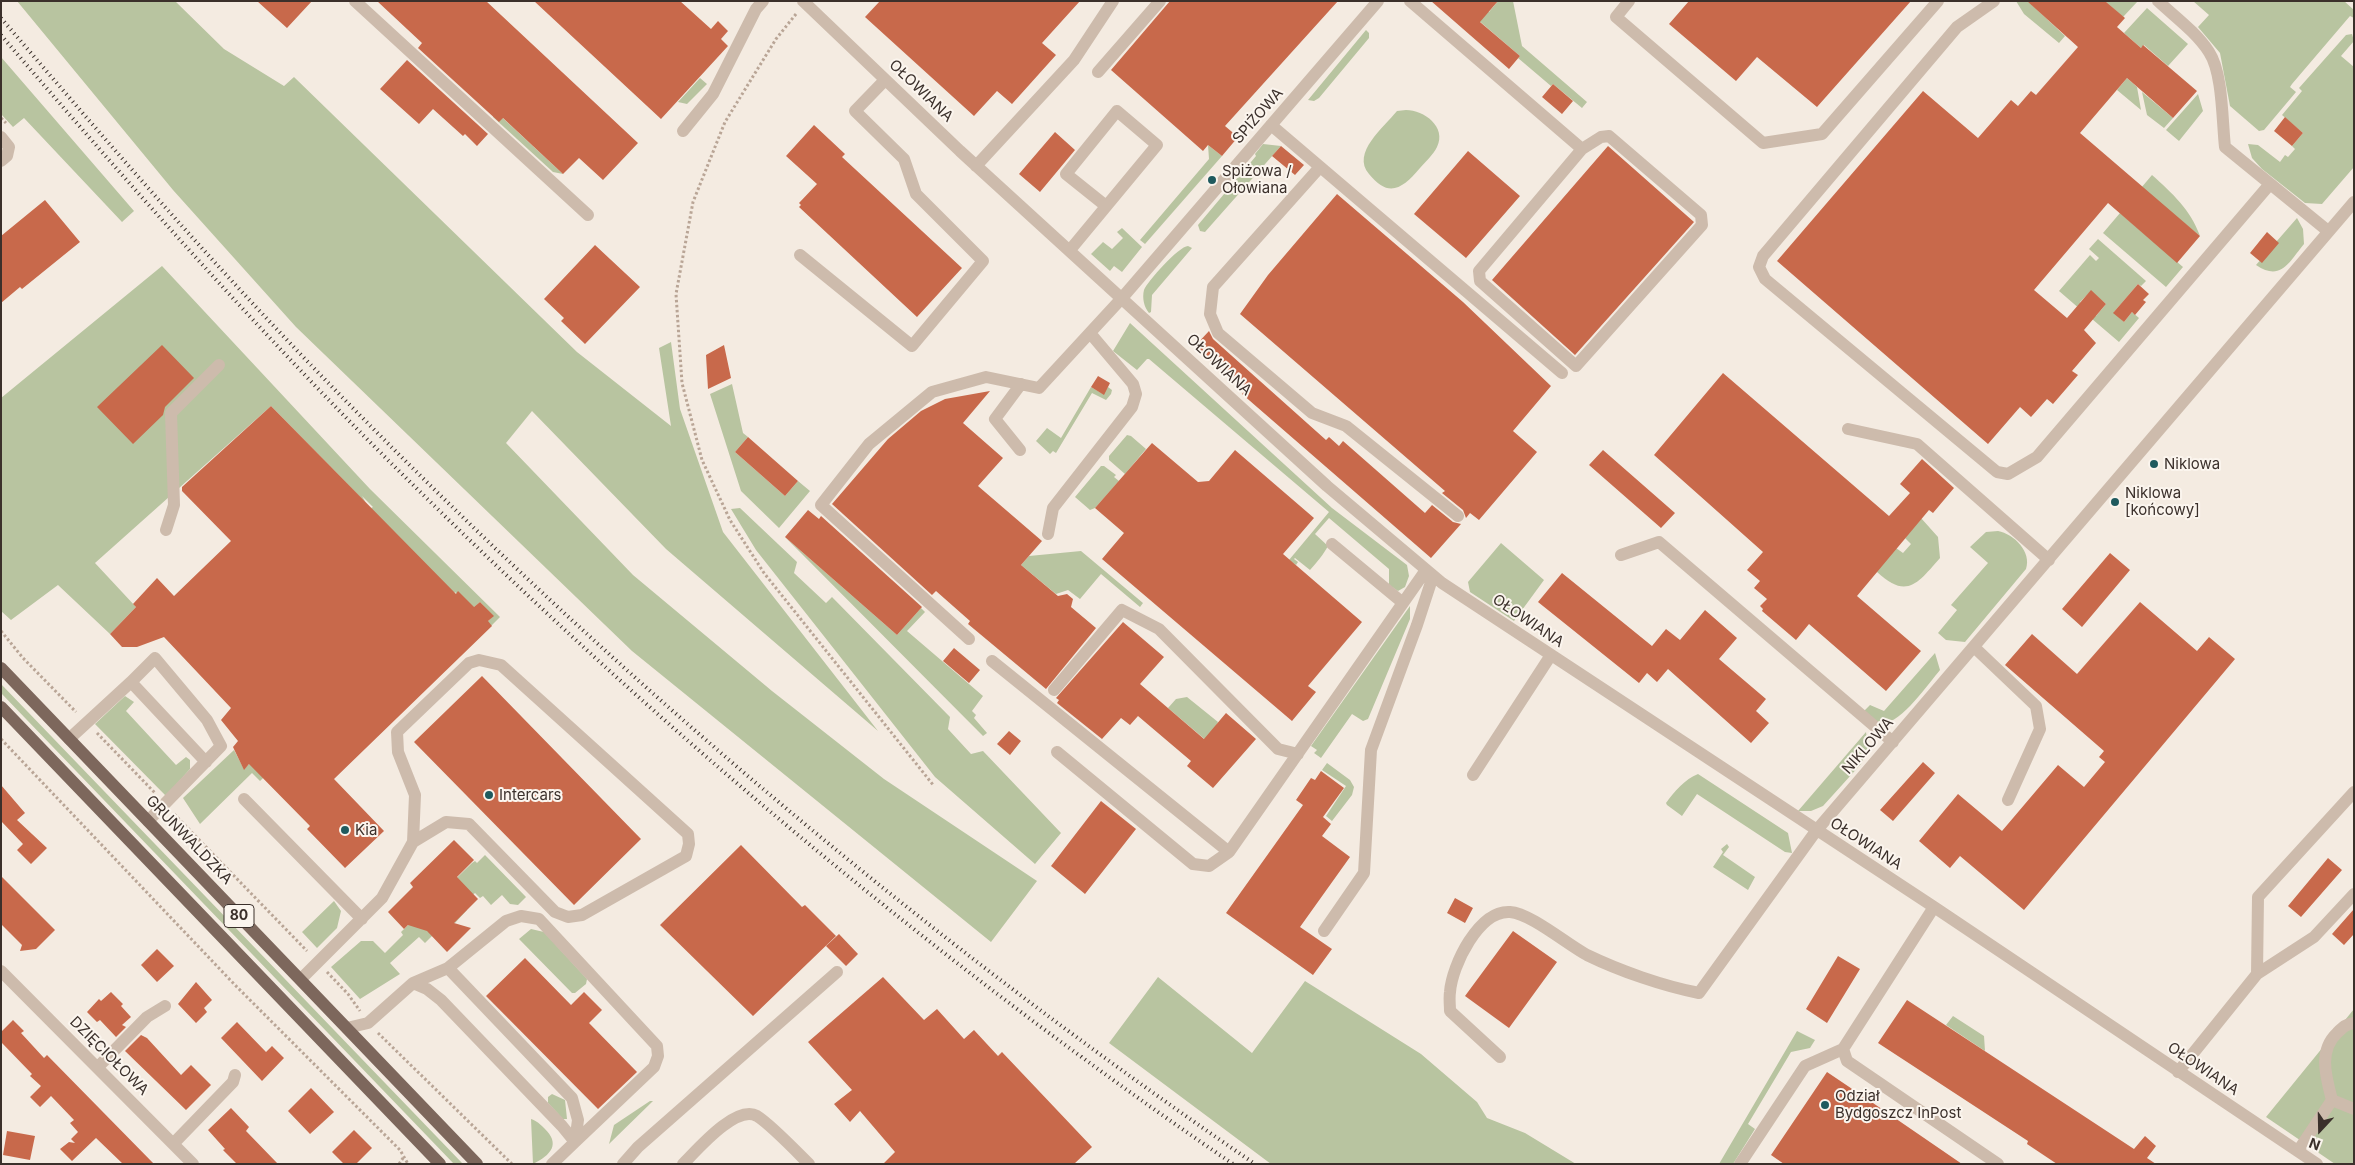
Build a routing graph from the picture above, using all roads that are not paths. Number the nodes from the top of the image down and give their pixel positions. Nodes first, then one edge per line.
1 (355, 1) edge
2 (763, 1) edge
3 (1113, 1) edge
4 (1160, 1) edge
5 (1378, 1) edge
6 (1410, 1) edge
7 (1629, 1) edge
8 (1938, 1) edge
9 (1994, 1) edge
10 (2158, 1) edge
11 (804, 2) edge
12 (1098, 72) dead end
13 (885, 80) junction
14 (1271, 125) junction
15 (684, 131) dead end
16 (1, 137) edge
17 (1582, 149) junction
18 (1, 161) edge
19 (976, 166) junction
20 (1320, 167) junction
21 (2270, 184) junction
22 (2354, 202) edge
23 (1106, 206) junction
24 (588, 215) dead end
25 (2328, 231) junction
26 (1070, 250) junction
27 (800, 255) dead end
28 (1122, 298) junction
29 (1090, 333) junction
30 (219, 365) dead end
31 (1562, 373) dead end
32 (1021, 384) junction
33 (1848, 429) dead end
34 (1020, 450) dead end
35 (1458, 516) dead end
36 (166, 530) dead end
37 (1048, 534) dead end
38 (1332, 544) dead end
39 (1621, 555) dead end
40 (2048, 560) junction
41 (1429, 573) junction
42 (1403, 603) junction
43 (969, 639) dead end
44 (1974, 647) junction
45 (1551, 656) junction
46 (992, 661) dead end
47 (1, 668) edge
48 (130, 682) junction
49 (1054, 690) dead end
50 (1, 707) edge
51 (70, 739) junction
52 (1893, 742) junction
53 (1057, 752) dead end
54 (1298, 754) junction
55 (206, 762) junction
56 (1473, 775) dead end
57 (2354, 792) edge
58 (244, 800) dead end
59 (2008, 800) dead end
60 (148, 821) junction
61 (1816, 832) junction
62 (413, 842) junction
63 (1229, 852) junction
64 (2354, 894) edge
65 (1934, 907) junction
66 (362, 919) junction
67 (1324, 931) dead end
68 (448, 968) junction
69 (1, 971) edge
70 (837, 972) dead end
71 (2257, 974) junction
72 (300, 979) junction
73 (413, 983) junction
74 (165, 1006) dead end
75 (2354, 1023) edge
76 (347, 1028) junction
77 (1843, 1049) junction
78 (1500, 1057) dead end
79 (98, 1067) junction
80 (2178, 1072) junction
81 (235, 1075) dead end
82 (2332, 1100) junction
83 (2354, 1109) edge
84 (575, 1142) junction
85 (173, 1144) junction
86 (2298, 1151) junction
87 (193, 1164) edge
88 (440, 1164) edge
89 (477, 1164) edge
90 (552, 1164) edge
91 (623, 1164) edge
92 (683, 1164) edge
93 (809, 1164) edge
94 (1740, 1164) edge
95 (1998, 1164) edge
96 (2317, 1164) edge

1 - 24 street
2 - 15 street
3 - 19 street
4 - 12 street
5 - 14 street, SPIŻOWA
6 - 17 street
7 - 8 street
9 - 21 street
10 - 21 street
11 - 13 street, OŁOWIANA
13 - 19 street, OŁOWIANA
13 - 27 street
14 - 20 street
14 - 28 street, SPIŻOWA
16 - 18 street
17 - 17 street
19 - 26 street, OŁOWIANA
20 - 31 street
20 - 35 street
21 - 25 street
22 - 25 street, NIKLOWA
23 - 23 street
23 - 26 street
25 - 40 street, NIKLOWA
26 - 28 street, OŁOWIANA
28 - 29 street, SPIŻOWA
28 - 41 street, OŁOWIANA
29 - 32 street, SPIŻOWA
29 - 37 street
30 - 36 street
32 - 34 street
32 - 43 street
33 - 40 street
38 - 42 street
39 - 52 street
40 - 44 street, NIKLOWA
41 - 42 street
41 - 45 street, OŁOWIANA
41 - 67 street
42 - 54 street
44 - 52 street, NIKLOWA
44 - 59 street
45 - 56 street
45 - 61 street, OŁOWIANA
46 - 63 street
47 - 51 main road, GRUNWALDZKA / 80
48 - 51 street
48 - 55 street
48 - 55 street
49 - 54 street
50 - 88 main road, 80
51 - 60 main road, GRUNWALDZKA / 80
52 - 61 street, NIKLOWA
53 - 63 street
54 - 63 street
55 - 60 street
57 - 71 street
58 - 66 street
60 - 72 main road, GRUNWALDZKA / 80
61 - 65 street, OŁOWIANA
61 - 78 street, NIKLOWA
62 - 62 street
62 - 66 street
64 - 71 street
65 - 77 street
65 - 80 street, OŁOWIANA
66 - 72 street
68 - 73 street
68 - 84 street
68 - 84 street
69 - 79 street, DZIĘCIOŁOWA
70 - 91 street
71 - 80 street
72 - 76 main road, GRUNWALDZKA / 80
73 - 76 street
73 - 84 street
74 - 79 street
75 - 82 street
76 - 89 main road, GRUNWALDZKA / 80
77 - 94 street
77 - 95 street
79 - 85 street, DZIĘCIOŁOWA
80 - 86 street, OŁOWIANA
81 - 85 street
82 - 83 street
82 - 86 street
84 - 90 street
85 - 87 street, DZIĘCIOŁOWA
86 - 96 street, OŁOWIANA
92 - 93 street

